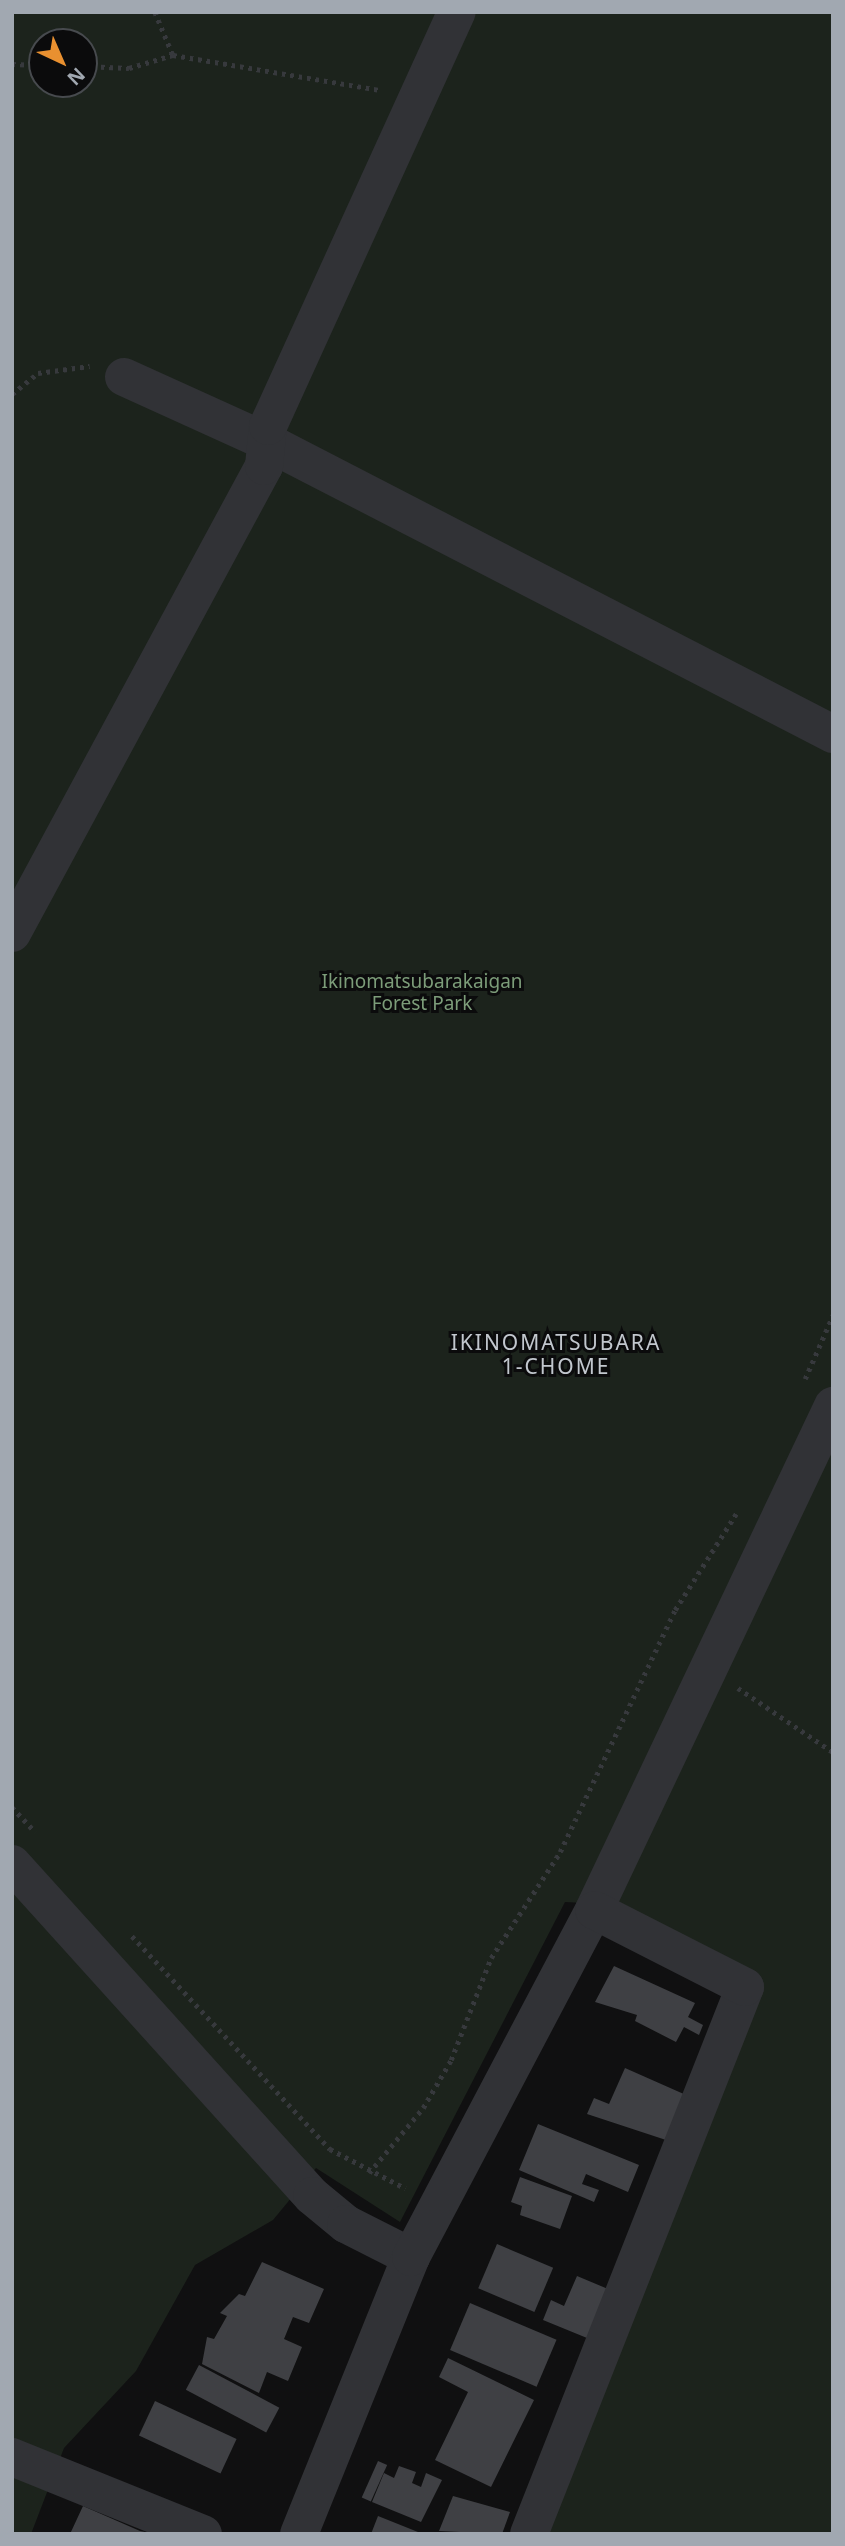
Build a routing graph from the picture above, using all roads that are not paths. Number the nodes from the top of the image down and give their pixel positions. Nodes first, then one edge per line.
1 (457, 12) edge
2 (124, 377) road end
3 (267, 442) junction
4 (833, 734) edge
5 (12, 933) edge
6 (817, 1398) edge
7 (12, 1864) edge
8 (594, 1910) junction
9 (411, 2257) junction
10 (12, 2457) edge
11 (203, 2534) edge
12 (299, 2534) edge
13 (529, 2534) edge

1 - 3 street
2 - 3 street
3 - 4 street
3 - 5 street
6 - 8 street
7 - 9 street
8 - 9 street
8 - 13 street
9 - 12 street
10 - 11 street

